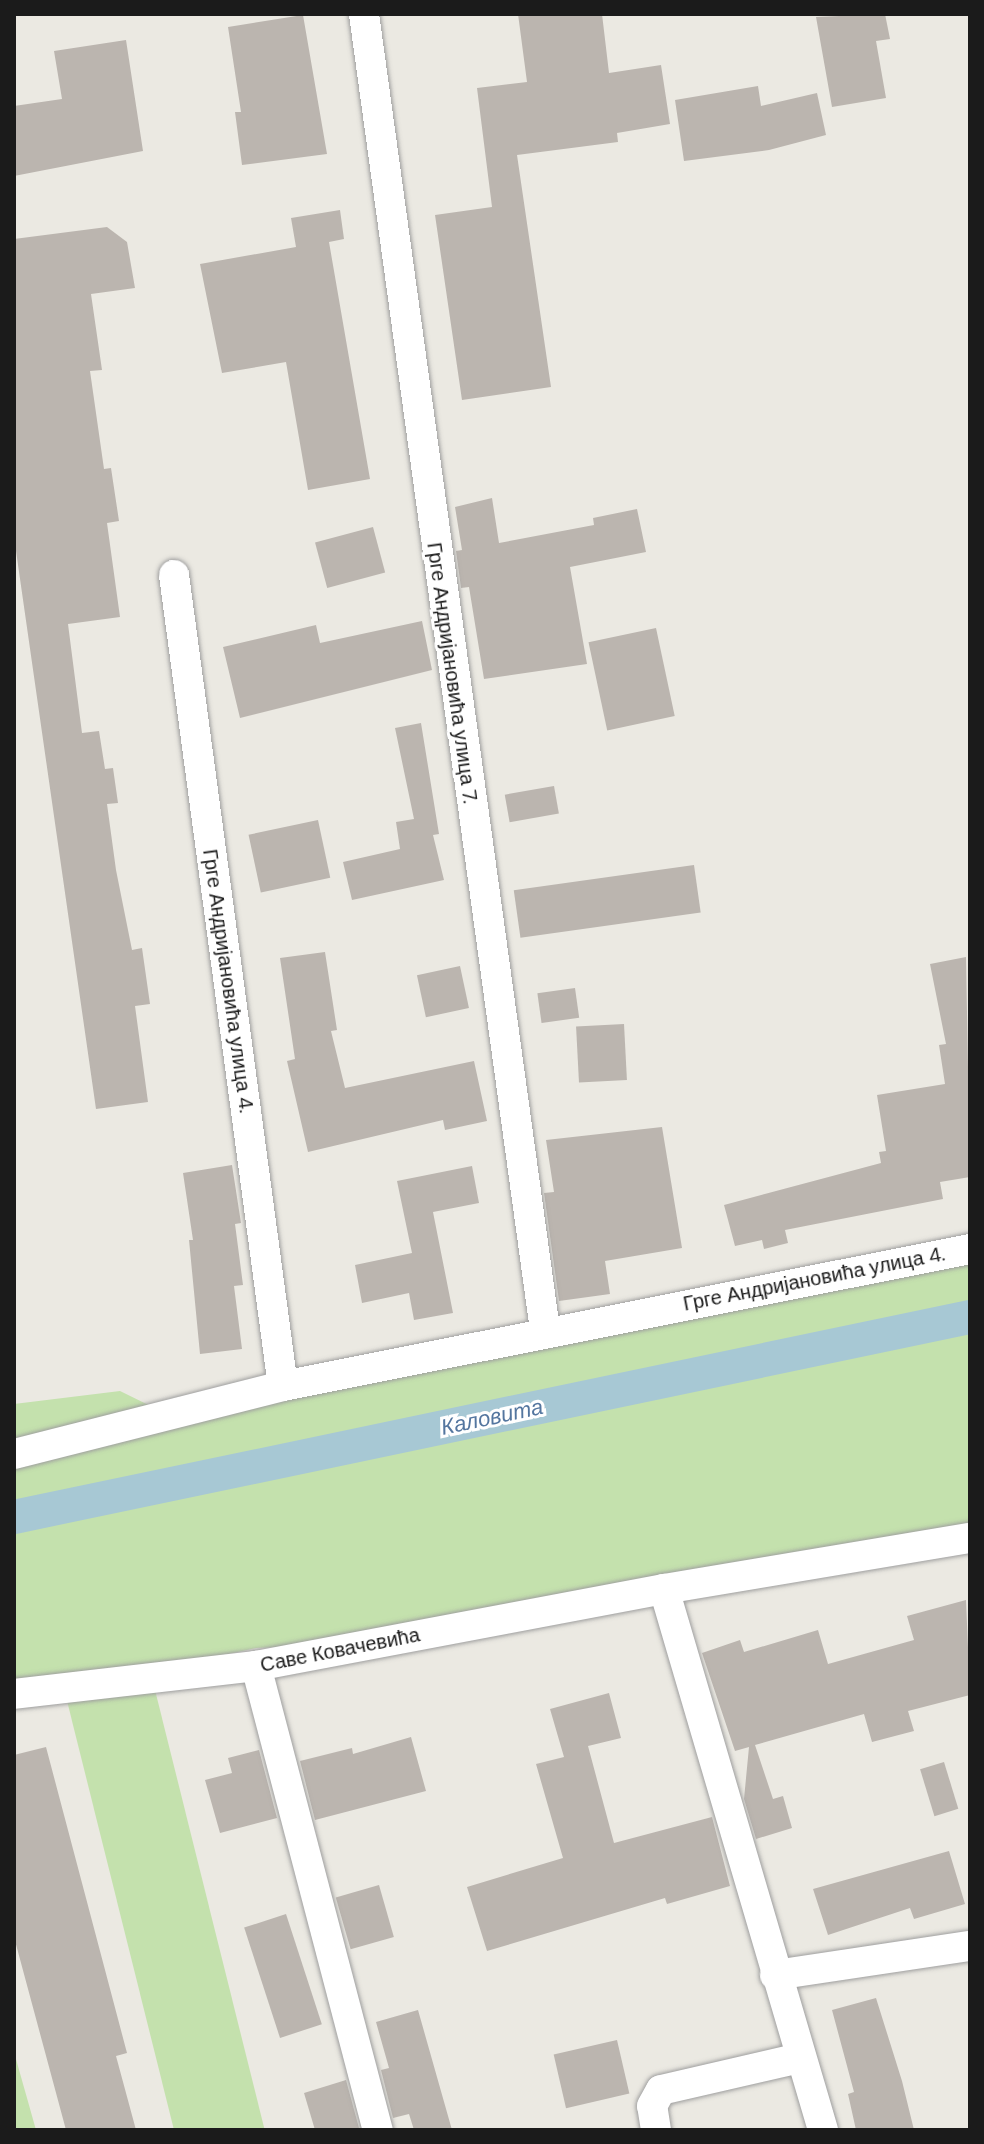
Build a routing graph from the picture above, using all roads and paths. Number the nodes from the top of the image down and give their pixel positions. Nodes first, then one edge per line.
1 (364, 14) edge
2 (174, 575) dead end
3 (970, 1249) edge
4 (545, 1330) junction
5 (283, 1386) junction
6 (14, 1454) edge
7 (970, 1538) edge
8 (664, 1589) junction
9 (256, 1666) junction
10 (14, 1694) edge
11 (970, 1946) edge
12 (775, 1975) junction
13 (800, 2058) junction
14 (378, 2130) edge
15 (656, 2130) edge
16 (823, 2130) edge

1 - 4 street, Грге Андријановића улица 7.
2 - 5 street, Грге Андријановића улица 4.
3 - 4 street, Грге Андријановића улица 4.
4 - 5 street, Грге Андријановића улица 4.
5 - 6 street, Грге Андријановића улица 4.
7 - 8 street, Саве Ковачевића
8 - 9 street, Саве Ковачевића
8 - 12 street
9 - 10 street, Саве Ковачевића
9 - 14 street
11 - 12 street
12 - 13 street
13 - 15 street
13 - 16 street

